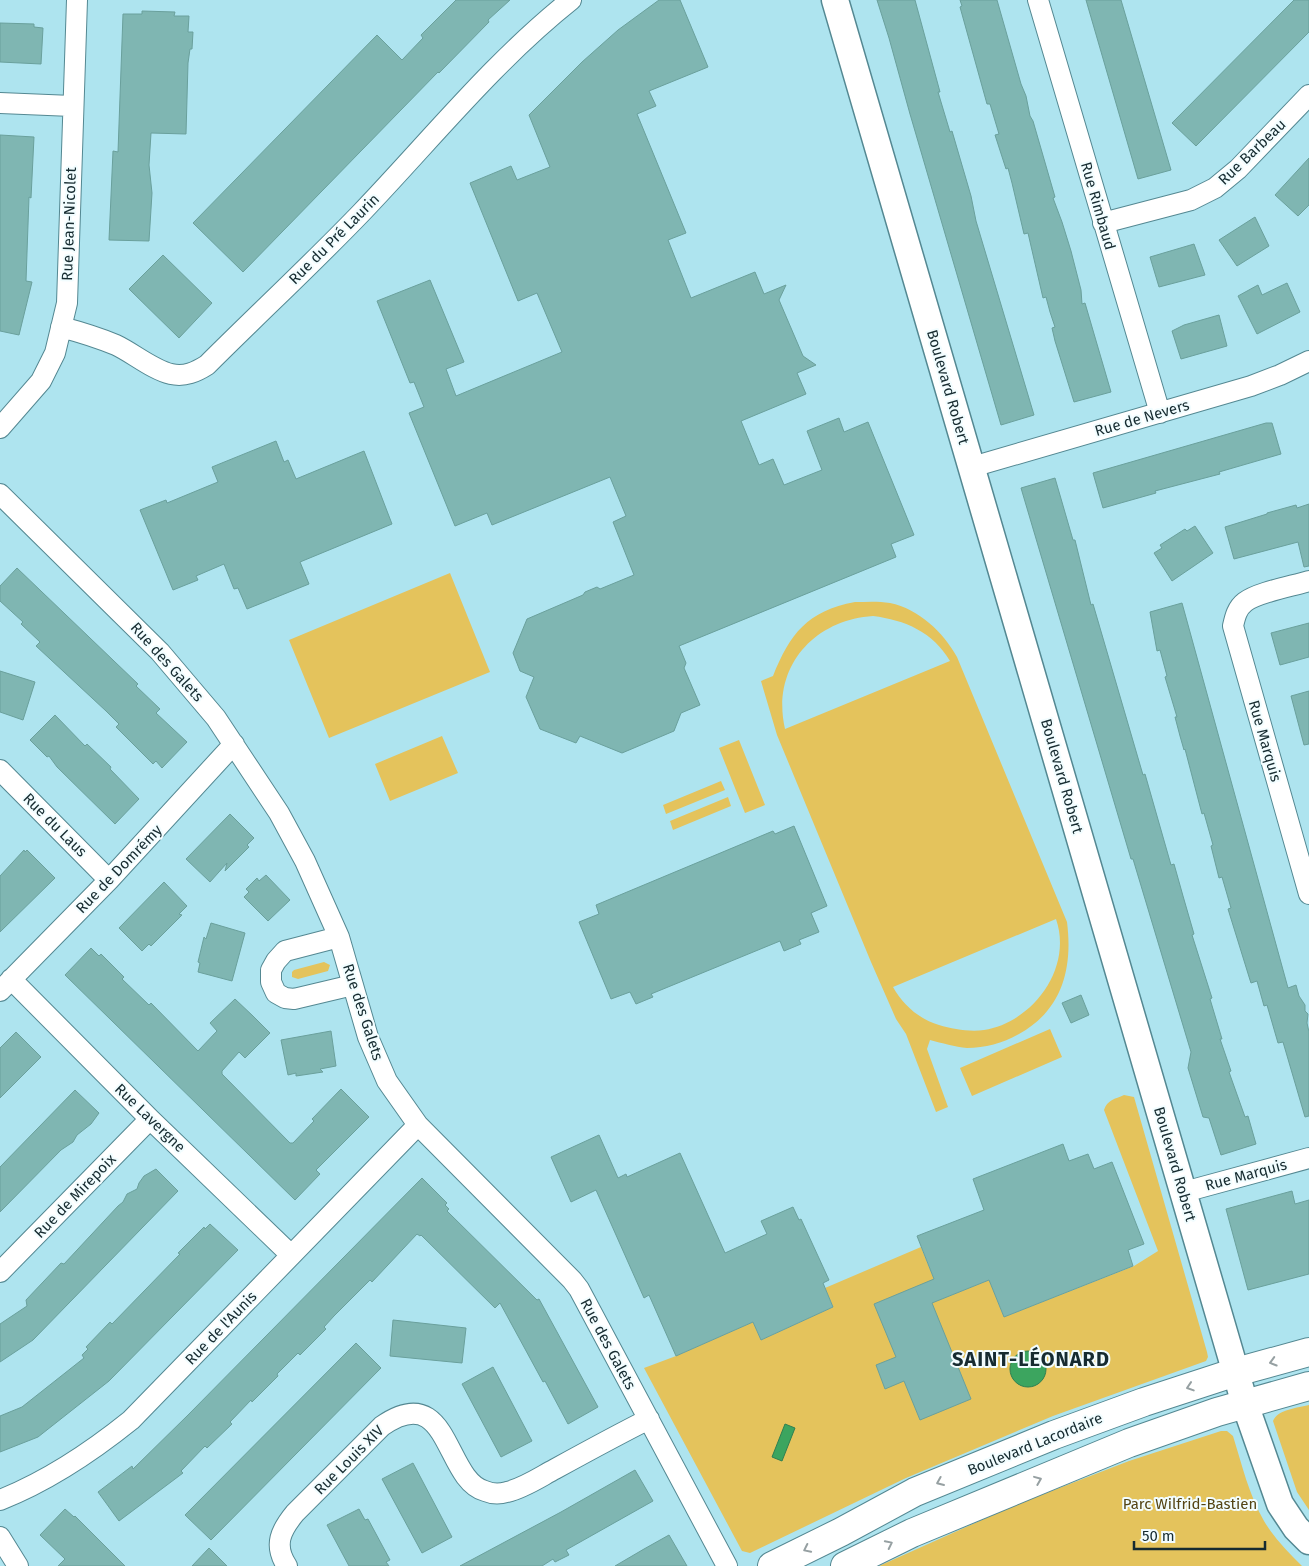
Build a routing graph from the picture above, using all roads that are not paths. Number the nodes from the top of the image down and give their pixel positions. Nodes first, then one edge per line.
1 (77, 0) edge
2 (571, 0) edge
3 (835, 0) edge
4 (1038, 0) edge
5 (1309, 96) edge
6 (0, 102) edge
7 (72, 106) junction
8 (1103, 223) junction
9 (61, 327) junction
10 (1309, 361) edge
11 (1160, 413) junction
12 (0, 428) edge
13 (972, 467) junction
14 (0, 494) edge
15 (1309, 581) edge
16 (234, 744) junction
17 (0, 770) edge
18 (109, 880) junction
19 (1309, 894) edge
20 (339, 937) junction
21 (6, 985) edge
22 (354, 985) junction
23 (150, 1119) junction
24 (418, 1124) junction
25 (1309, 1158) edge
26 (1184, 1192) junction
27 (291, 1255) junction
28 (0, 1272) edge
29 (1309, 1352) edge
30 (1236, 1372) junction
31 (1309, 1386) edge
32 (1245, 1404) junction
33 (649, 1419) junction
34 (0, 1500) edge
35 (0, 1537) edge
36 (1309, 1541) edge
37 (18, 1566) edge
38 (286, 1566) edge
39 (726, 1566) edge
40 (772, 1566) edge
41 (845, 1566) edge

1 - 7 street, Rue Jean-Nicolet
2 - 9 street, Rue du Pré Laurin
3 - 13 street, Boulevard Robert
4 - 8 street, Rue Rimbaud
5 - 8 street, Rue Barbeau
6 - 7 street
7 - 9 street, Rue Jean-Nicolet
8 - 11 street, Rue Rimbaud
9 - 12 street, Rue Jean-Nicolet
10 - 11 street, Rue de Nevers
11 - 13 street, Rue de Nevers
13 - 26 street, Boulevard Robert
14 - 16 street, Rue des Galets
15 - 19 street, Rue Marquis
16 - 18 street, Rue de Domrémy
16 - 20 street, Rue des Galets
17 - 18 street, Rue du Laus
18 - 21 street, Rue de Domrémy
20 - 22 street, Rue des Galets
20 - 22 street
21 - 23 street, Rue Lavergne
22 - 24 street, Rue des Galets
23 - 27 street, Rue Lavergne
23 - 28 street, Rue de Mirepoix
24 - 27 street, Rue de l'Aunis
24 - 33 street, Rue des Galets
25 - 26 street, Rue Marquis
26 - 30 street, Boulevard Robert
27 - 34 street, Rue de l'Aunis
29 -> 30 main road, Boulevard Lacordaire
30 - 32 street, Boulevard Robert
30 -> 40 main road, Boulevard Lacordaire
31 - 32 main road
32 - 36 street, Boulevard Robert
41 -> 32 main road
33 - 38 street, Rue Louis XIV
33 - 39 street, Rue des Galets
35 - 37 street

